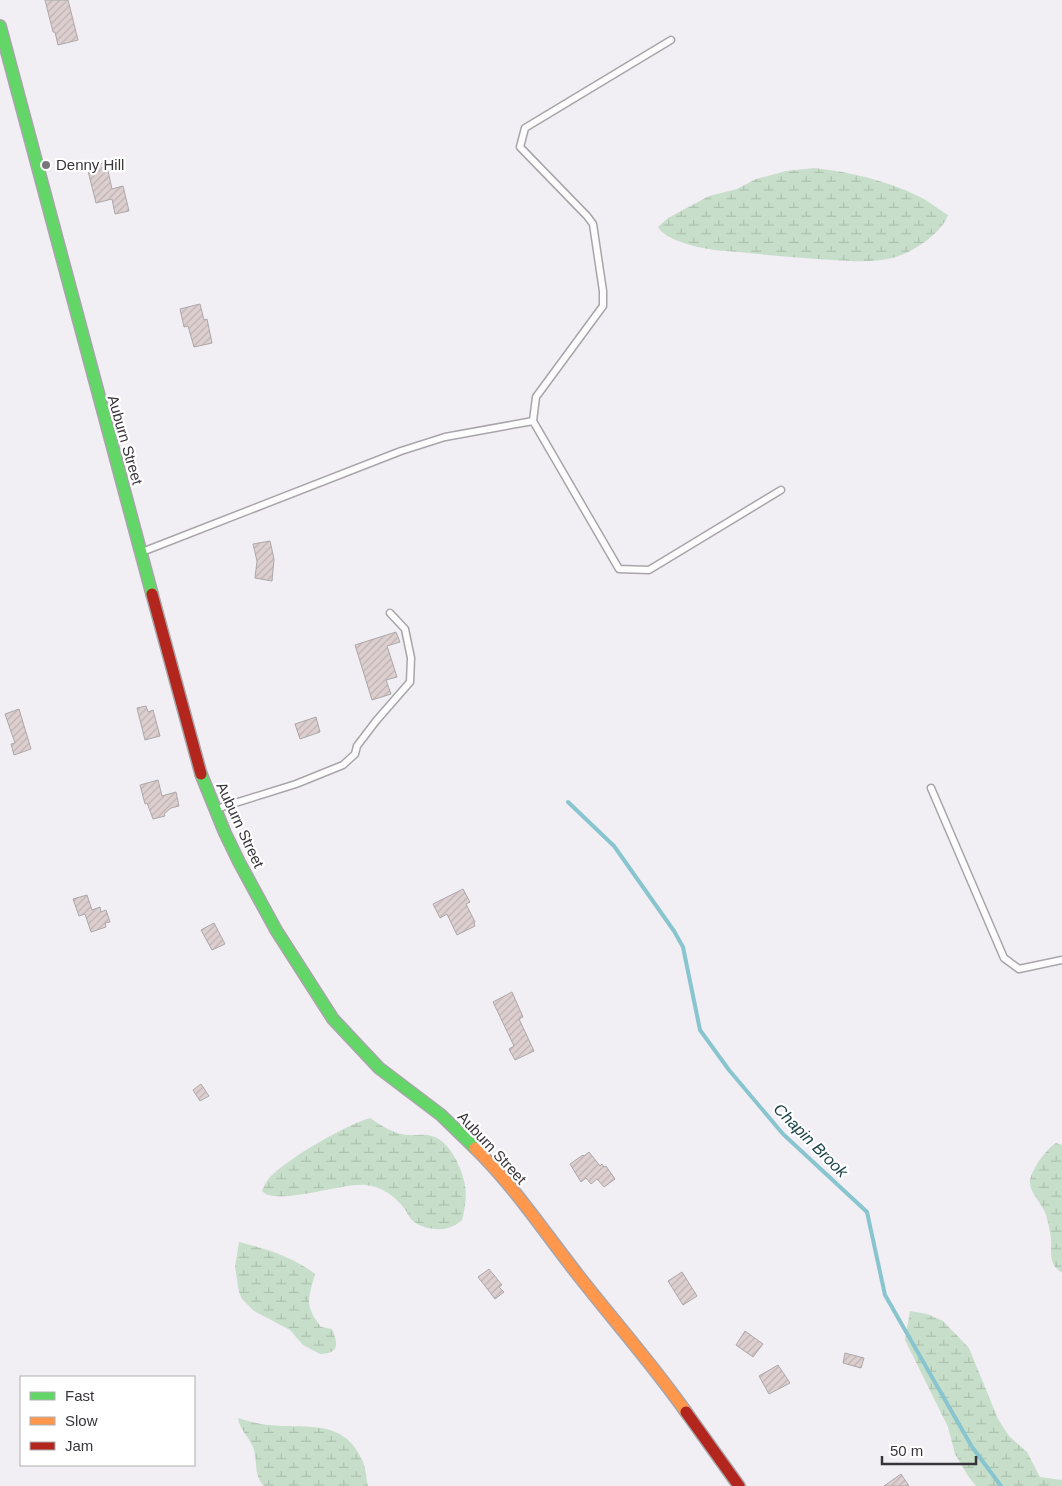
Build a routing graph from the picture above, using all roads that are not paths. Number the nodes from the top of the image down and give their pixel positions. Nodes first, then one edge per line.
1 (0, 26) edge
2 (671, 40) dead end
3 (533, 421) junction
4 (781, 490) dead end
5 (141, 553) junction
6 (390, 613) dead end
7 (931, 788) dead end
8 (214, 809) junction
9 (1062, 960) edge
10 (739, 1486) edge

1 - 5 street, Auburn Street
2 - 3 lane
3 - 4 lane
3 - 5 lane
5 - 8 street, Auburn Street
6 - 8 lane
7 - 9 lane
8 - 10 street, Auburn Street

